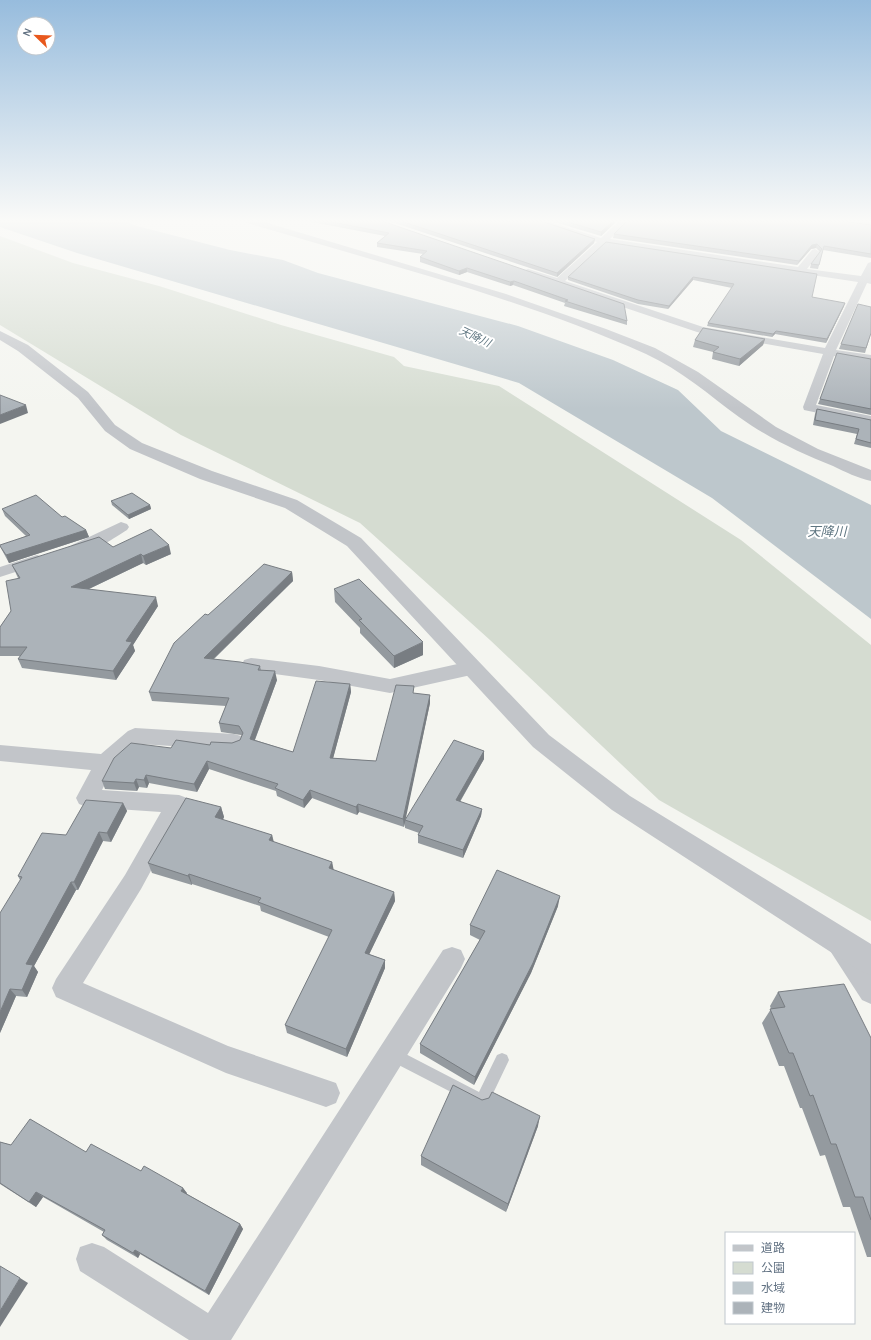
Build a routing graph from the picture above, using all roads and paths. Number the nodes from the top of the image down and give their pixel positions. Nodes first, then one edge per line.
1 (460, 284) edge
2 (565, 284) edge
3 (865, 284) edge
4 (0, 335) edge
5 (830, 350) junction
6 (871, 359) edge
7 (871, 420) edge
8 (871, 476) edge
9 (121, 527) dead end
10 (0, 572) edge
11 (251, 664) edge
12 (472, 668) junction
13 (234, 742) edge
14 (0, 753) edge
15 (106, 762) junction
16 (835, 938) junction
17 (452, 959) dead end
18 (871, 961) edge
19 (871, 991) edge
20 (393, 1054) junction
21 (502, 1060) dead end
22 (326, 1093) dead end
23 (92, 1259) dead end
24 (212, 1338) edge

1 - 8 street
2 - 5 street
3 - 5 street
4 - 12 street
5 - 6 street
5 - 7 street
9 - 10 street
11 - 12 street
12 - 16 street
13 - 15 street
14 - 15 street
15 - 22 street
16 - 18 street
16 - 19 street
17 - 20 street
20 - 21 lane
20 - 24 street
23 - 24 street

